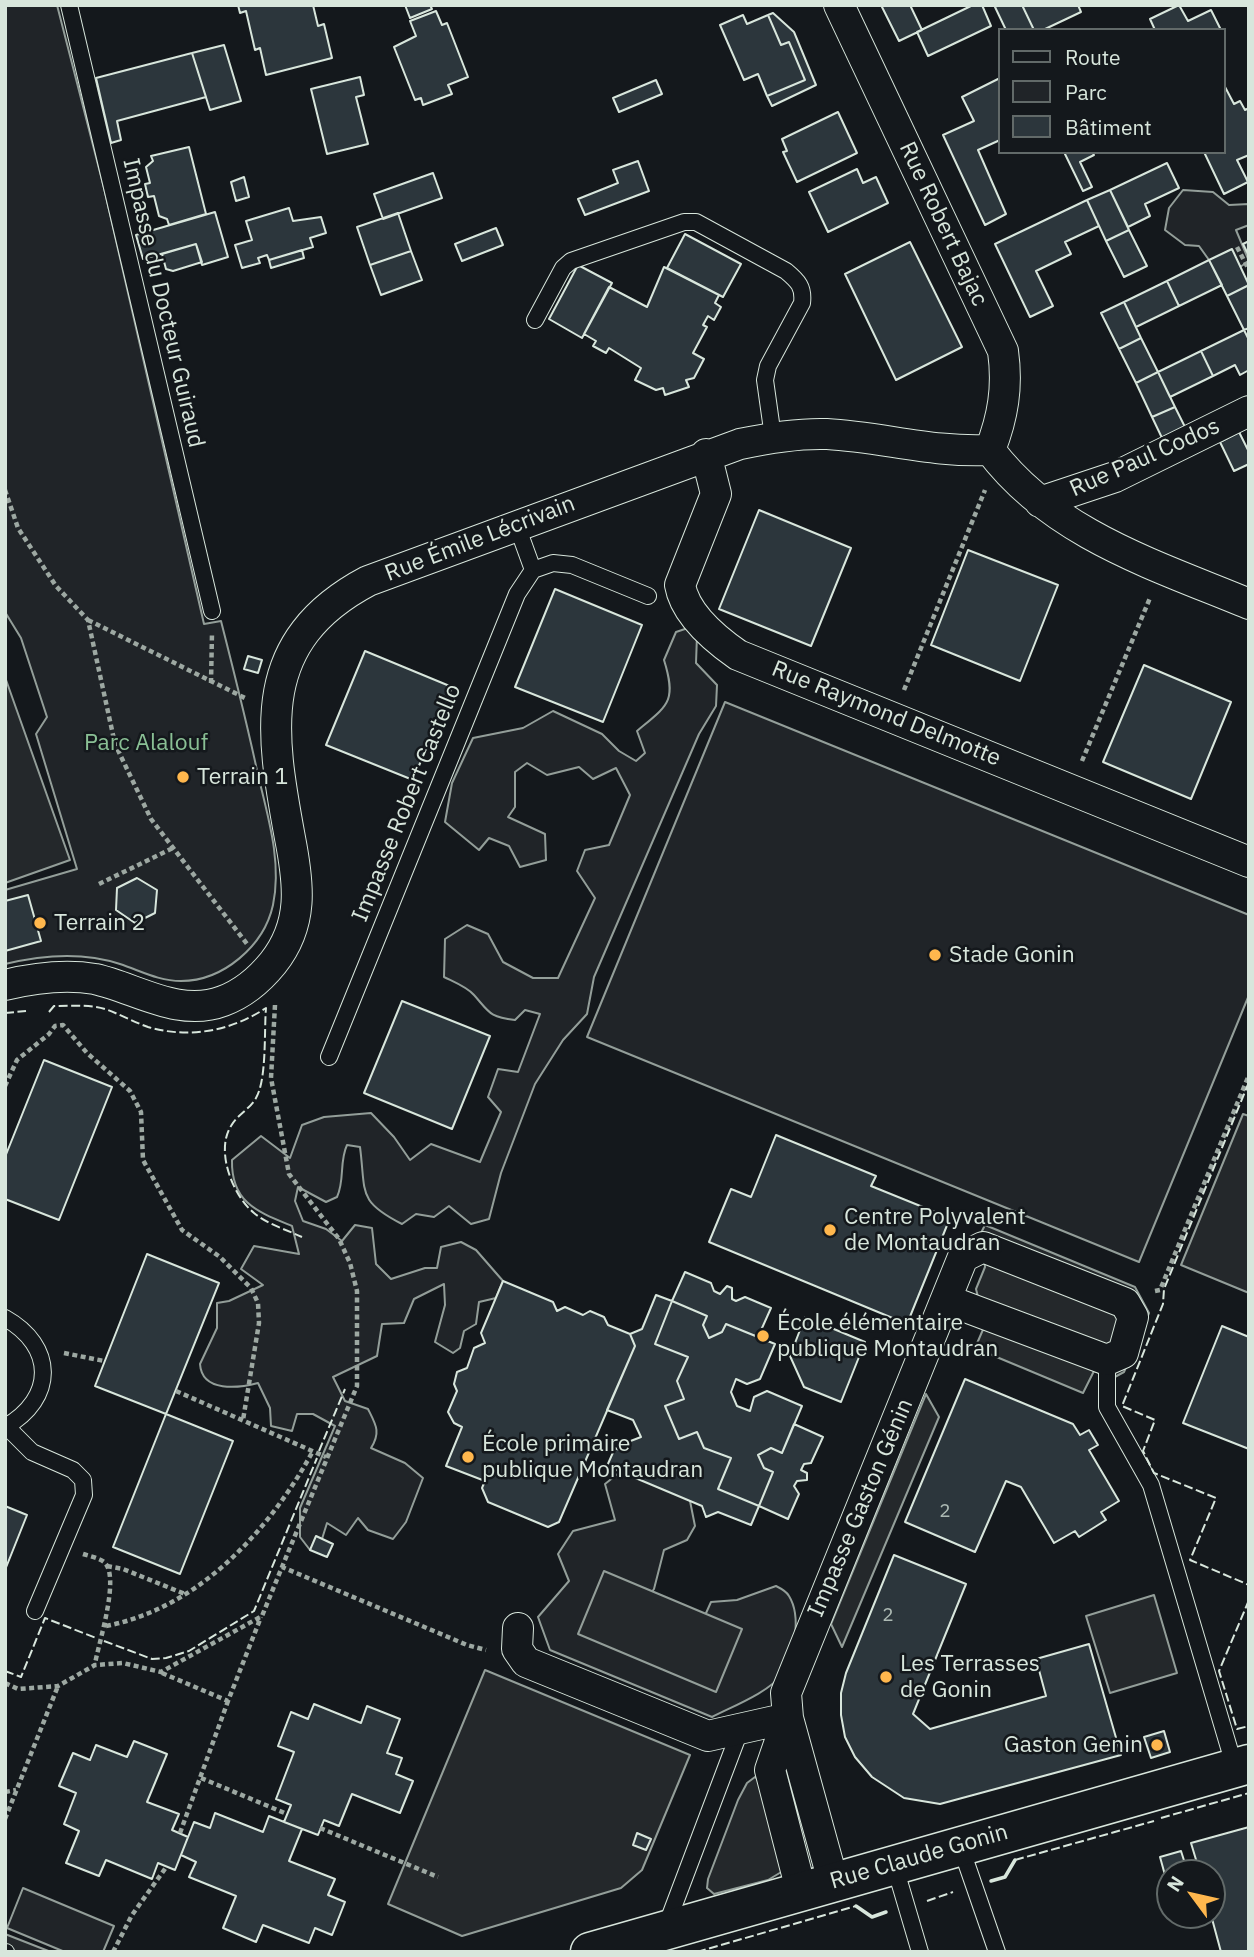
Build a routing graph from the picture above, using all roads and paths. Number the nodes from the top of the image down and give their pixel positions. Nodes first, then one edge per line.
1 (69, 5) edge
2 (839, 5) edge
3 (1237, 247) dead end
4 (1249, 270) edge
5 (535, 320) dead end
6 (1249, 411) edge
7 (773, 437) junction
8 (706, 454) junction
9 (993, 455) junction
10 (5, 490) edge
11 (1040, 502) junction
12 (517, 526) junction
13 (1163, 568) junction
14 (533, 570) junction
15 (648, 596) dead end
16 (1249, 604) edge
17 (212, 611) joint
18 (88, 620) junction
19 (211, 684) junction
20 (275, 708) junction
21 (893, 718) junction
22 (1070, 789) junction
23 (173, 848) junction
24 (1249, 862) edge
25 (99, 884) dead end
26 (266, 972) junction
27 (5, 985) edge
28 (329, 1057) dead end
29 (1249, 1075) edge
30 (5, 1086) edge
31 (947, 1300) junction
32 (1125, 1303) junction
33 (5, 1318) edge
34 (38, 1348) junction
35 (1107, 1360) junction
36 (104, 1361) dead end
37 (176, 1391) dead end
38 (243, 1420) junction
39 (6, 1427) edge
40 (313, 1451) junction
41 (326, 1457) junction
42 (62, 1547) junction
43 (107, 1566) junction
44 (282, 1567) junction
45 (185, 1594) junction
46 (35, 1611) dead end
47 (261, 1616) junction
48 (106, 1626) junction
49 (518, 1628) dead end
50 (526, 1662) junction
51 (95, 1665) junction
52 (161, 1672) junction
53 (5, 1684) edge
54 (58, 1686) junction
55 (228, 1701) junction
56 (788, 1718) junction
57 (741, 1728) junction
58 (1242, 1766) edge
59 (201, 1778) junction
60 (17, 1790) junction
61 (5, 1792) edge
62 (288, 1814) dead end
63 (5, 1819) edge
64 (320, 1828) dead end
65 (180, 1833) dead end
66 (960, 1845) junction
67 (894, 1864) junction
68 (167, 1866) dead end
69 (438, 1877) dead end
70 (817, 1886) junction
71 (665, 1930) junction
72 (113, 1952) edge
73 (590, 1952) edge
74 (920, 1952) edge
75 (996, 1952) edge

1 - 17 lane, Impasse du Docteur Guiraud
2 - 9 street, Rue Robert Bajac
3 - 4 path
5 - 7 lane
6 - 11 street, Rue Paul Codos
7 - 8 street, Rue Émile Lécrivain
7 - 9 street, Rue Émile Lécrivain
8 - 12 street, Rue Émile Lécrivain
8 - 21 street, Rue Raymond Delmotte
9 - 11 street
9 - 21 path
10 - 18 path
11 - 13 street
12 - 14 lane
12 - 20 street, Rue Émile Lécrivain
13 - 16 street
13 - 22 path
14 - 15 lane
14 - 28 lane, Impasse Robert Castello
17 - 19 path
18 - 19 path
18 - 23 path
19 - 20 path
20 - 26 street, Rue Émile Lécrivain
21 - 22 street, Rue Raymond Delmotte
22 - 24 street, Rue Raymond Delmotte
23 - 25 path
23 - 26 path
26 - 27 street, Rue Émile Lécrivain
26 - 41 path
29 - 32 path
30 - 38 path
31 - 32 street, Impasse Gaston Génin
31 - 35 street
31 - 56 street, Impasse Gaston Génin
32 - 35 street
33 - 34 lane
34 - 36 path
34 - 39 lane
35 - 58 lane
37 - 38 path
38 - 40 path
39 - 42 lane
40 - 41 path
40 - 45 path
41 - 44 path
42 - 43 path
42 - 46 lane
43 - 45 path
43 - 48 path
44 - 47 path
44 - 50 path
45 - 48 path
47 - 52 path
47 - 55 path
48 - 51 path
49 - 50 street
50 - 57 street
51 - 52 path
51 - 54 path
52 - 55 path
53 - 54 path
54 - 60 path
55 - 59 path
56 - 57 street
56 - 70 street, Impasse Gaston Génin
57 - 71 lane
58 - 66 street, Rue Claude Gonin
59 - 62 path
59 - 65 path
60 - 61 path
60 - 63 path
64 - 69 path
66 - 67 street, Rue Claude Gonin
66 - 75 lane
67 - 70 street, Rue Claude Gonin
67 - 74 lane
68 - 72 path
70 - 71 street, Rue Claude Gonin
71 - 73 street, Rue Claude Gonin

